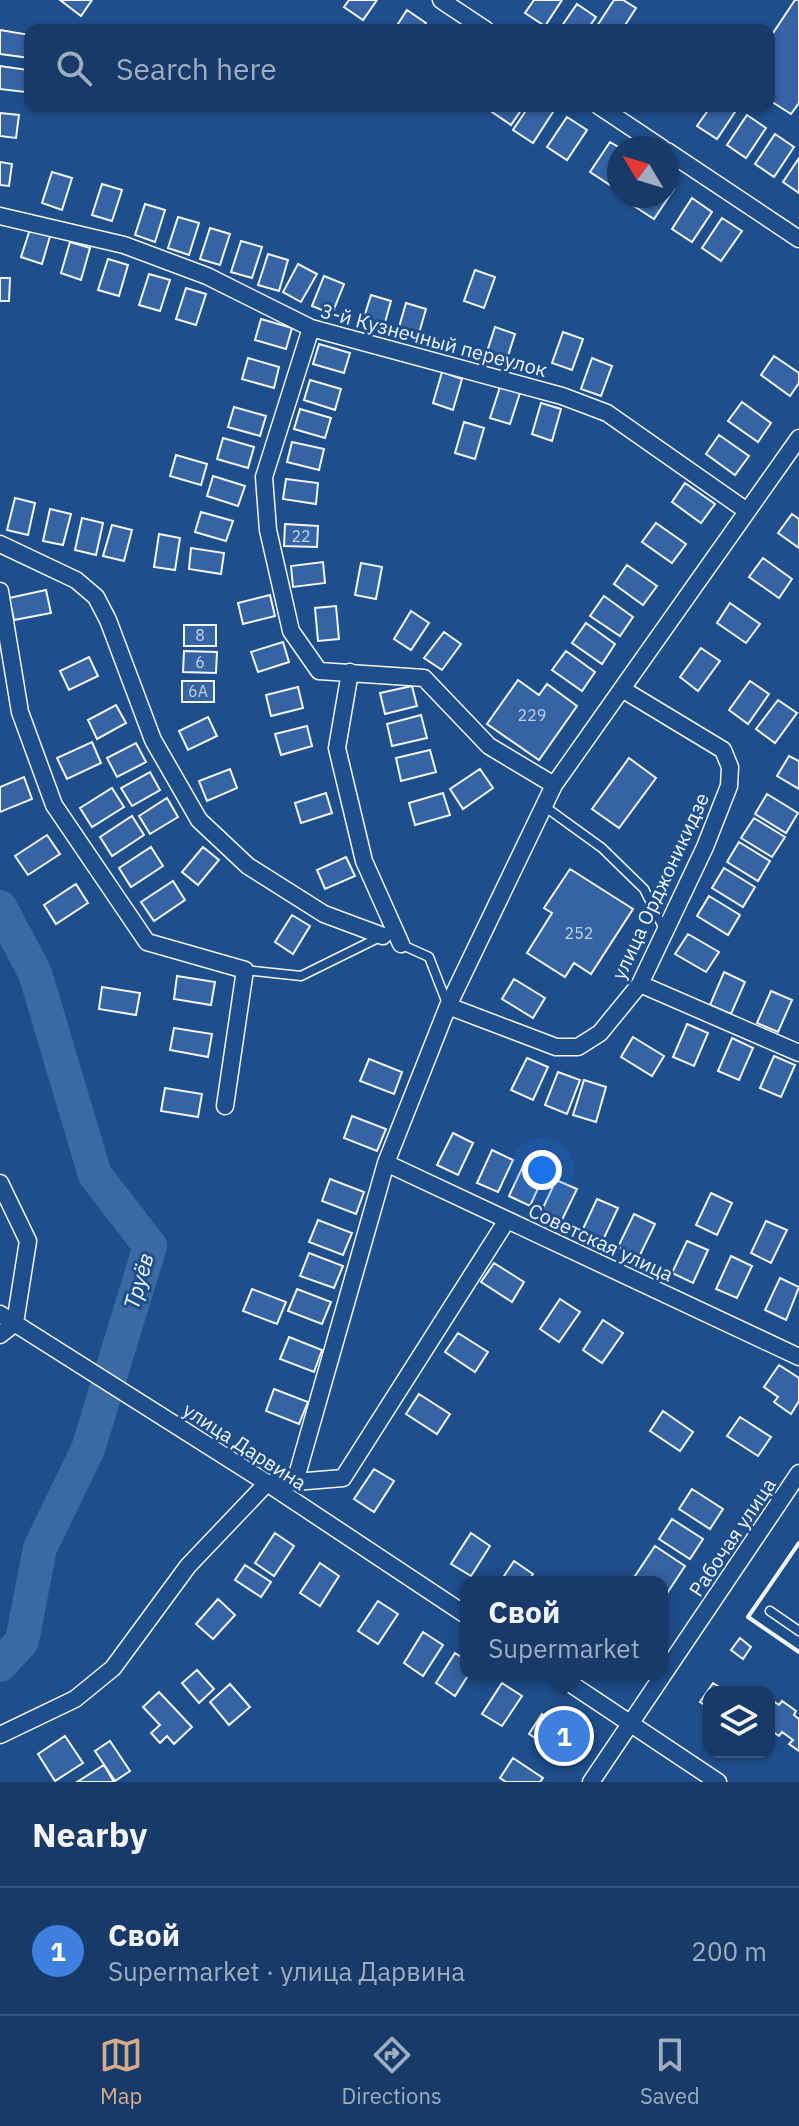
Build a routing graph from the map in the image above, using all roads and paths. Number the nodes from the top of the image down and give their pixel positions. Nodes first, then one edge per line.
1 (441, 0) edge
2 (477, 24) edge
3 (608, 112) edge
4 (644, 136) edge
5 (679, 159) edge
6 (0, 216) edge
7 (799, 239) edge
8 (311, 328) junction
9 (799, 438) edge
10 (747, 511) junction
11 (0, 544) edge
12 (0, 591) edge
13 (350, 672) junction
14 (622, 689) junction
15 (554, 785) junction
16 (544, 806) junction
17 (665, 931) junction
18 (383, 936) junction
19 (401, 944) junction
20 (245, 970) junction
21 (640, 984) junction
22 (448, 1006) junction
23 (799, 1053) edge
24 (225, 1106) dead end
25 (386, 1163) junction
26 (0, 1183) edge
27 (507, 1220) junction
28 (0, 1314) edge
29 (15, 1323) junction
30 (0, 1335) edge
31 (799, 1357) edge
32 (799, 1473) edge
33 (295, 1482) junction
34 (267, 1483) junction
35 (460, 1611) edge
36 (770, 1611) dead end
37 (799, 1631) edge
38 (668, 1666) edge
39 (565, 1680) edge
40 (658, 1680) edge
41 (629, 1723) junction
42 (0, 1735) edge
43 (591, 1782) edge
44 (718, 1782) edge

1 - 2 street
3 - 4 street
5 - 7 street
6 - 8 street, 3-й Кузнечный переулок
8 - 10 street, 3-й Кузнечный переулок
8 - 13 street
9 - 10 street
10 - 14 street
11 - 18 street
12 - 20 street
13 - 15 street
13 - 19 street
14 - 15 street
14 - 17 street, улица Орджоникидзе
15 - 16 street
16 - 17 lane
16 - 22 street
17 - 21 street, улица Орджоникидзе
18 - 19 lane
18 - 20 lane
19 - 22 lane
20 - 24 street
21 - 22 street, улица Орджоникидзе
21 - 23 street
22 - 25 street
25 - 27 street, Советская улица
25 - 33 street
26 - 29 street
27 - 31 street, Советская улица
27 - 33 street
28 - 29 street, улица Дарвина
29 - 30 street
29 - 34 street, улица Дарвина
32 - 38 street, Рабочая улица
33 - 34 street
34 - 35 street, улица Дарвина
34 - 42 street
36 - 37 lane
39 - 41 street
40 - 41 street, Рабочая улица
41 - 43 street, Рабочая улица
41 - 44 street

